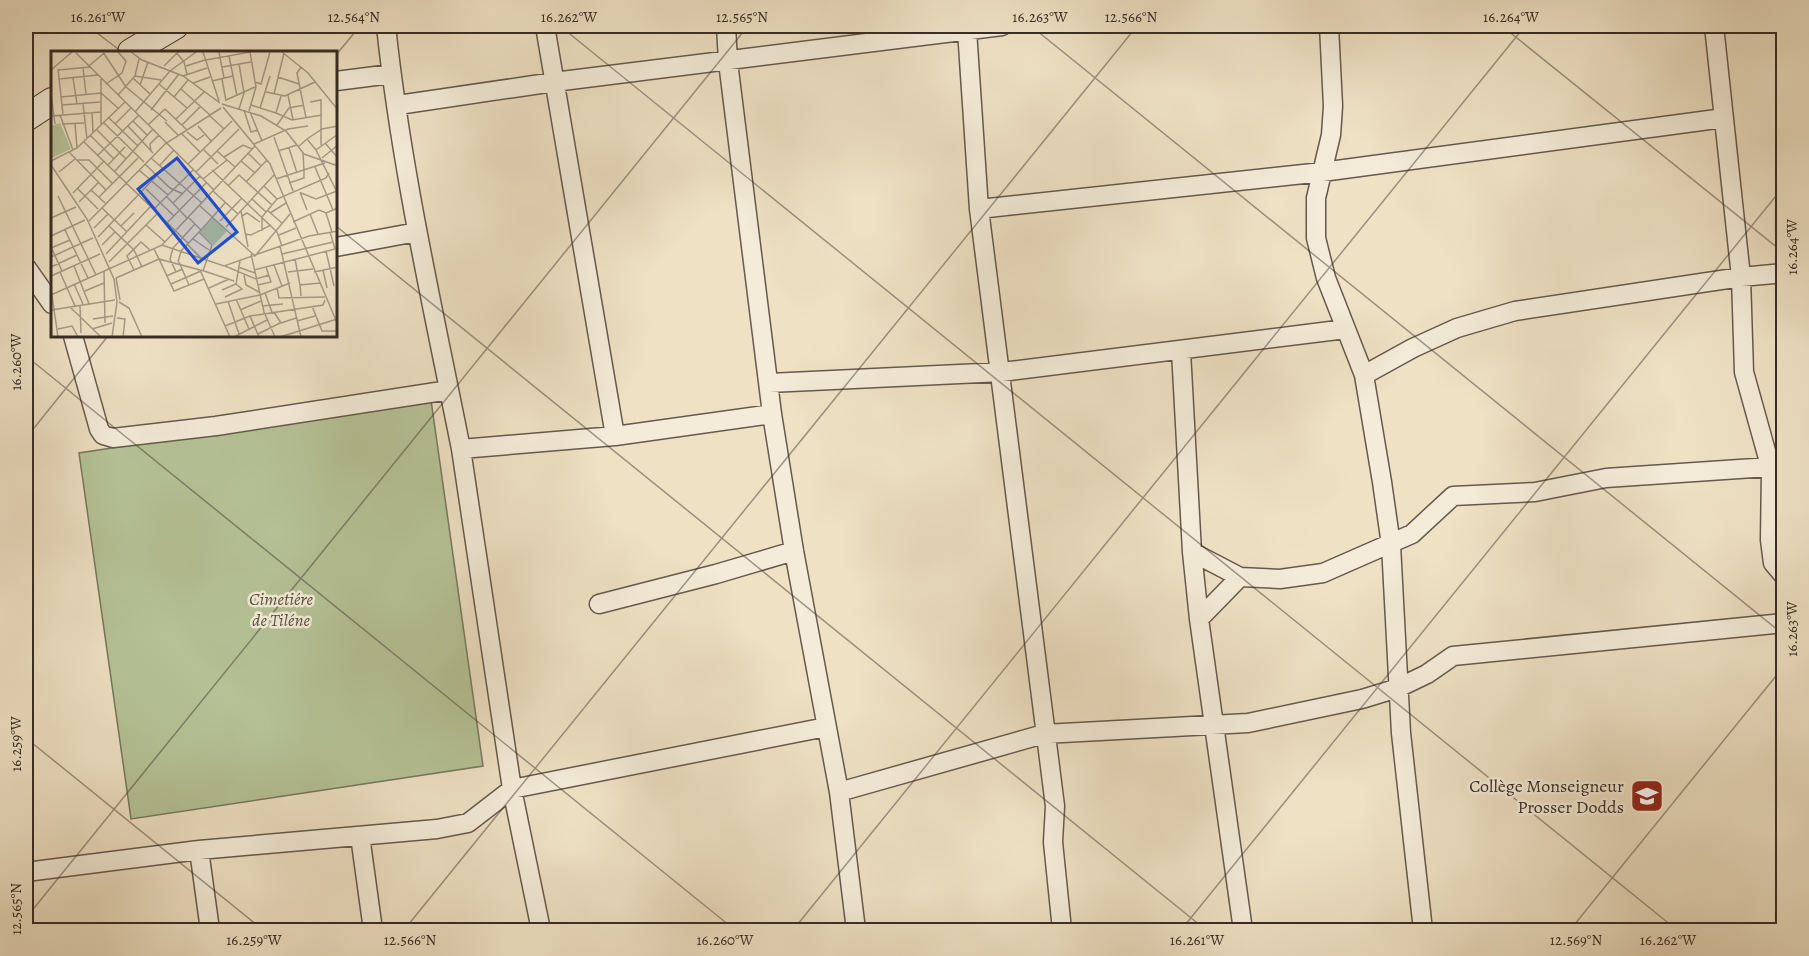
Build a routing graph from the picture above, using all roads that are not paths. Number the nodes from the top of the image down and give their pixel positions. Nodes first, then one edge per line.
1 (175, 26) edge
2 (386, 26) edge
3 (544, 26) edge
4 (726, 26) edge
5 (1002, 26) edge
6 (1329, 26) edge
7 (1714, 26) edge
8 (967, 30) junction
9 (133, 51) edge
10 (728, 62) junction
11 (391, 74) junction
12 (338, 81) edge
13 (554, 82) junction
14 (51, 102) edge
15 (398, 105) junction
16 (51, 115) edge
17 (26, 118) edge
18 (1724, 118) junction
19 (1322, 172) junction
20 (979, 208) junction
21 (417, 232) junction
22 (338, 247) edge
23 (26, 267) edge
24 (1784, 273) edge
25 (1741, 277) junction
26 (51, 303) edge
27 (1346, 329) junction
28 (74, 338) edge
29 (1181, 351) junction
30 (1002, 372) junction
31 (1364, 375) junction
32 (769, 383) junction
33 (449, 390) junction
34 (772, 414) junction
35 (615, 436) junction
36 (461, 449) junction
37 (1777, 468) edge
38 (1391, 545) junction
39 (794, 551) junction
40 (1192, 552) junction
41 (1784, 576) edge
42 (1240, 577) junction
43 (599, 604) dead end
44 (1199, 618) junction
45 (1784, 623) edge
46 (1398, 688) junction
47 (1215, 724) junction
48 (826, 728) junction
49 (1044, 734) junction
50 (512, 789) junction
51 (838, 792) junction
52 (360, 836) junction
53 (199, 850) junction
54 (26, 872) edge
55 (210, 930) edge
56 (373, 930) edge
57 (541, 930) edge
58 (853, 930) edge
59 (1062, 930) edge
60 (1243, 930) edge
61 (1423, 930) edge

1 - 9 main road
2 - 11 street
3 - 13 street
4 - 10 street
5 - 8 street
6 - 19 street
7 - 18 street
8 - 10 street
8 - 20 street
10 - 13 street
10 - 32 street
11 - 12 street
11 - 15 street
13 - 15 street
13 - 35 street
14 - 17 main road
15 - 21 street
16 - 17 street
18 - 19 street
18 - 25 street
19 - 20 street
19 - 27 street
20 - 30 street
21 - 22 street
21 - 33 street
23 - 26 street
24 - 25 street
25 - 31 street
25 - 37 street
27 - 29 street
27 - 31 street
28 - 33 street
29 - 30 street
29 - 40 street
30 - 32 street
30 - 49 street
31 - 38 street
32 - 34 street
33 - 36 street
34 - 35 street
34 - 39 street
35 - 36 street
36 - 50 street
37 - 38 street
37 - 41 street
38 - 42 street
38 - 46 street
39 - 43 street
39 - 48 street
40 - 42 street
40 - 44 street
42 - 44 street
44 - 47 street
45 - 46 street
46 - 47 street
46 - 61 street
47 - 49 street
47 - 60 street
48 - 50 street
48 - 51 street
49 - 51 street
49 - 59 street
50 - 52 street
50 - 57 street
51 - 58 street
52 - 53 street
52 - 56 street
53 - 54 street
53 - 55 street

